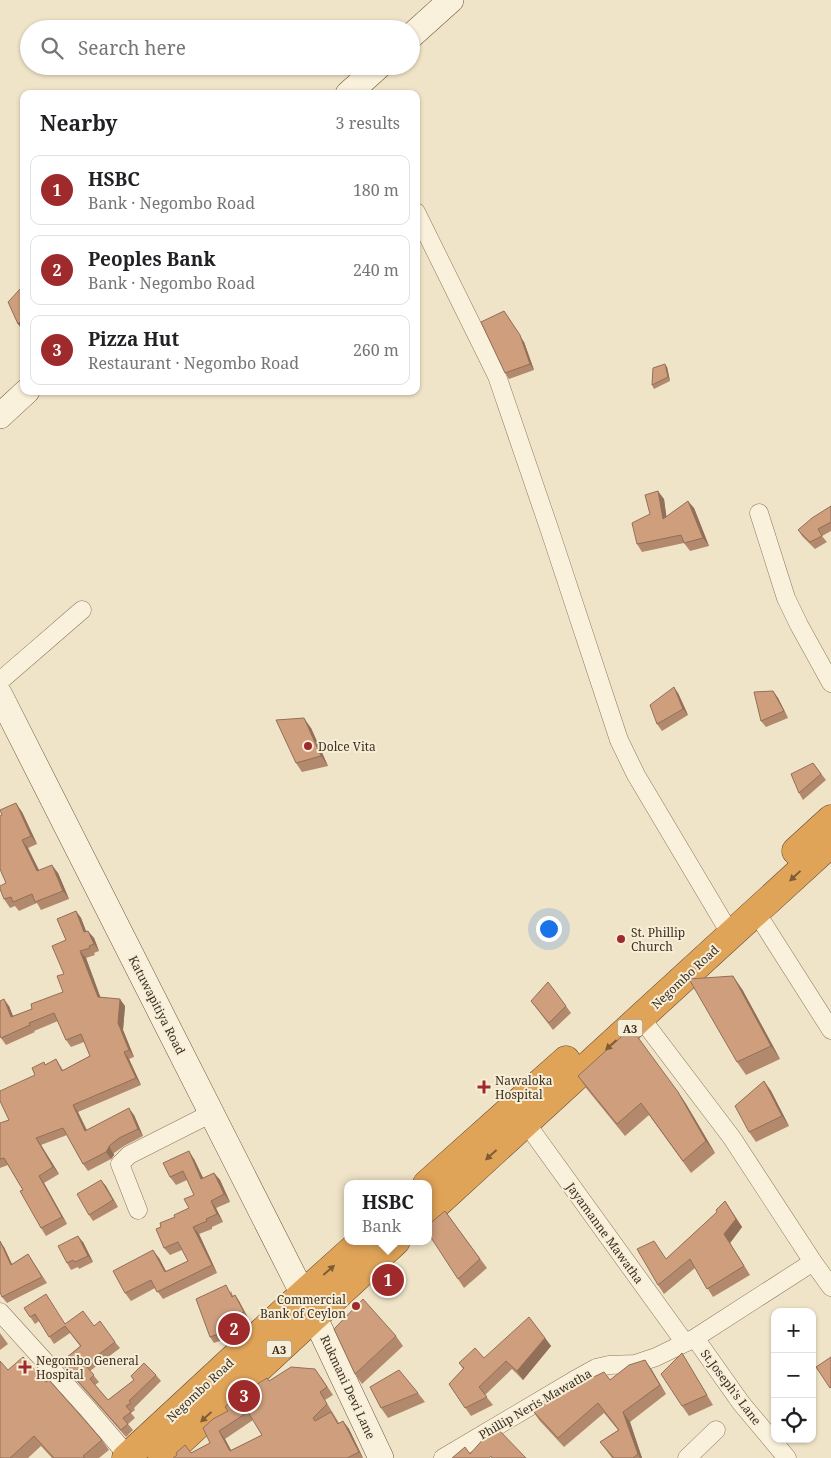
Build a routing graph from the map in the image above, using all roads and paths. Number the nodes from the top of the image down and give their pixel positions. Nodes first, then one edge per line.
1 (451, 0) edge
2 (420, 28) edge
3 (370, 75) edge
4 (356, 90) edge
5 (420, 220) edge
6 (23, 395) edge
7 (0, 416) edge
8 (759, 513) dead end
9 (82, 610) dead end
10 (0, 681) edge
11 (831, 683) edge
12 (0, 695) edge
13 (831, 819) edge
14 (831, 843) edge
15 (756, 912) junction
16 (726, 927) junction
17 (641, 1018) junction
18 (831, 1030) edge
19 (212, 1113) junction
20 (526, 1123) junction
21 (432, 1180) edge
22 (432, 1208) edge
23 (138, 1210) dead end
24 (359, 1245) edge
25 (391, 1245) edge
26 (813, 1262) junction
27 (831, 1286) edge
28 (309, 1305) junction
29 (0, 1312) edge
30 (690, 1340) junction
31 (716, 1430) dead end
32 (127, 1457) edge
33 (162, 1458) edge
34 (381, 1458) edge
35 (443, 1458) edge
36 (687, 1458) edge
37 (787, 1458) edge

1 - 2 street
3 - 4 street
5 - 16 street
6 - 7 street
8 - 11 street
9 - 10 street
12 - 19 street, Katuwapitiya Road
13 - 16 highway, Negombo Road / A3
14 -> 15 highway, Negombo Road / A3
15 - 16 highway, Negombo Road / A3
15 - 18 street
16 - 17 highway, Negombo Road / A3
16 - 21 highway, Negombo Road / A3
17 -> 20 highway, Negombo Road / A3
17 - 26 street
19 - 23 street
19 - 28 street, Katuwapitiya Road
20 -> 22 highway, Negombo Road / A3
20 - 30 street, Jayamanne Mawatha
28 -> 24 highway, Negombo Road / A3
25 - 28 highway, Negombo Road / A3
26 - 27 street
26 - 30 street, Phillip Neris Mawatha
28 - 32 highway, Negombo Road / A3
28 -> 33 highway, Negombo Road / A3
28 - 34 street, Rukmani Devi Lane
29 - 32 street
30 - 35 street, Phillip Neris Mawatha
30 - 37 street, St.Joseph's Lane
31 - 36 street

